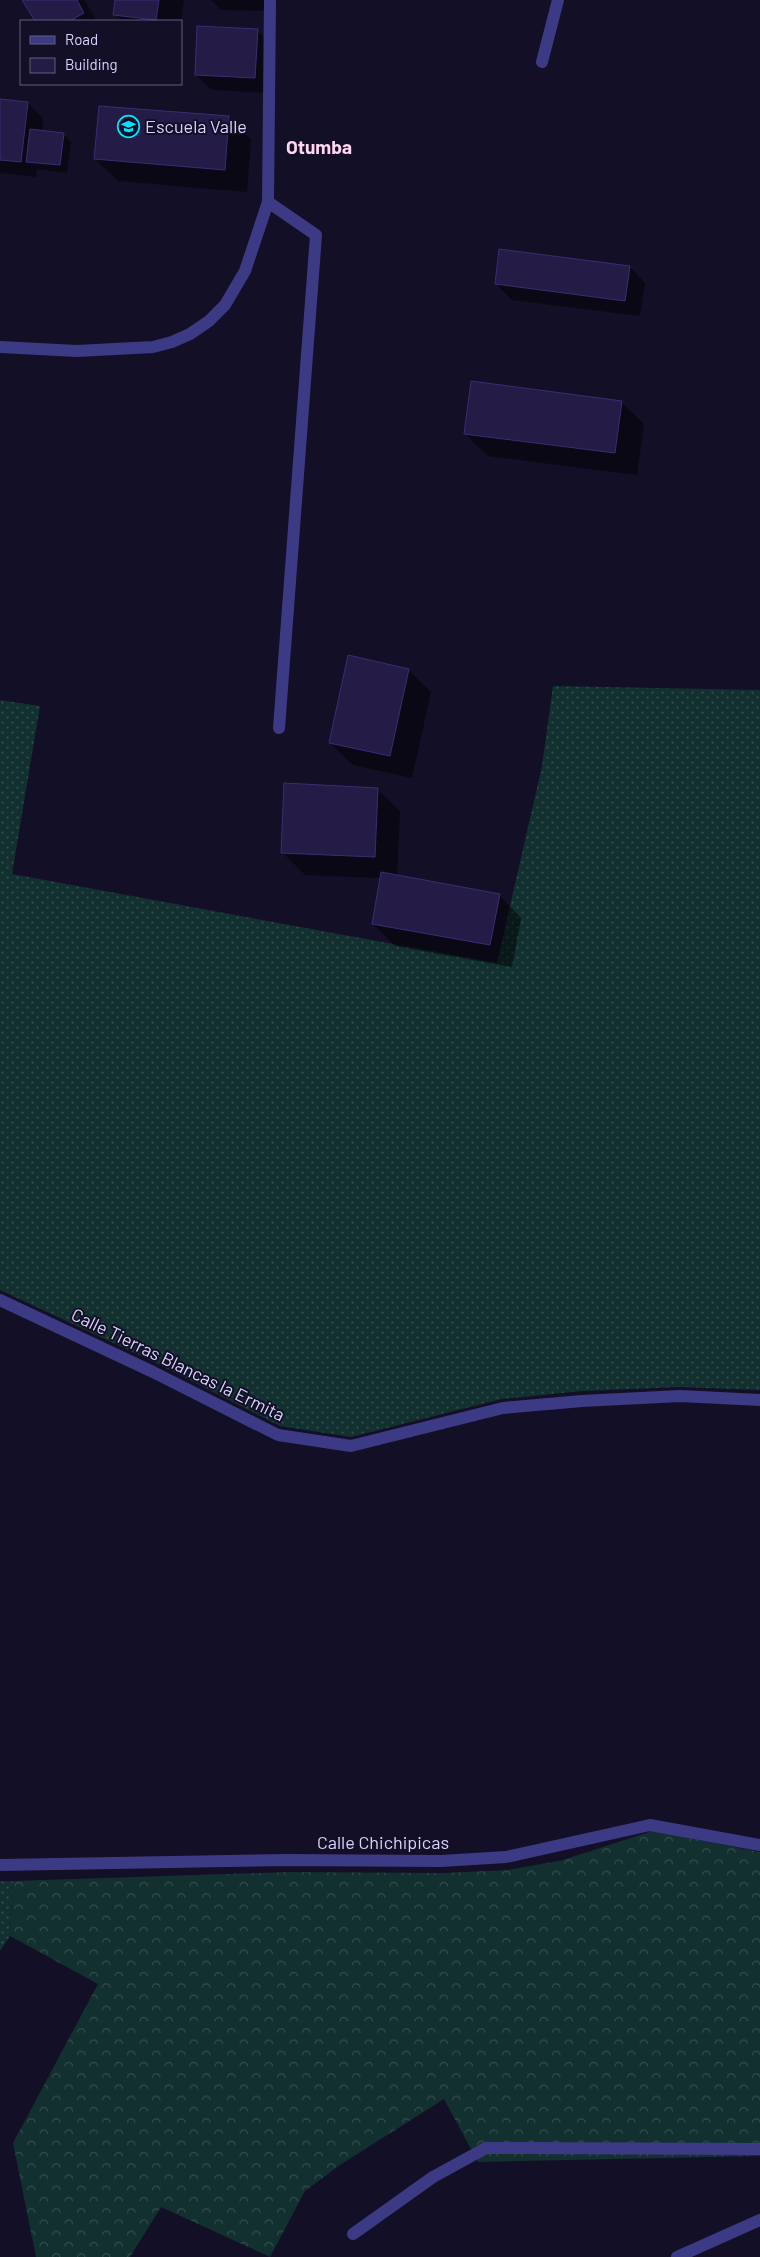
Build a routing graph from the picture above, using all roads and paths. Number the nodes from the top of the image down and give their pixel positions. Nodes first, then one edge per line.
1 (270, 0) edge
2 (558, 0) edge
3 (542, 62) dead end
4 (268, 202) junction
5 (0, 347) edge
6 (279, 728) dead end
7 (0, 1300) edge
8 (760, 1400) edge
9 (760, 1845) edge
10 (0, 1864) edge
11 (760, 2149) edge
12 (760, 2220) edge
13 (354, 2234) dead end
14 (677, 2257) edge

1 - 4 street
2 - 3 street
4 - 5 street
4 - 6 street
7 - 8 street, Calle Tierras Blancas la Ermita
9 - 10 street, Calle Chichipicas
11 - 13 street
12 - 14 street

